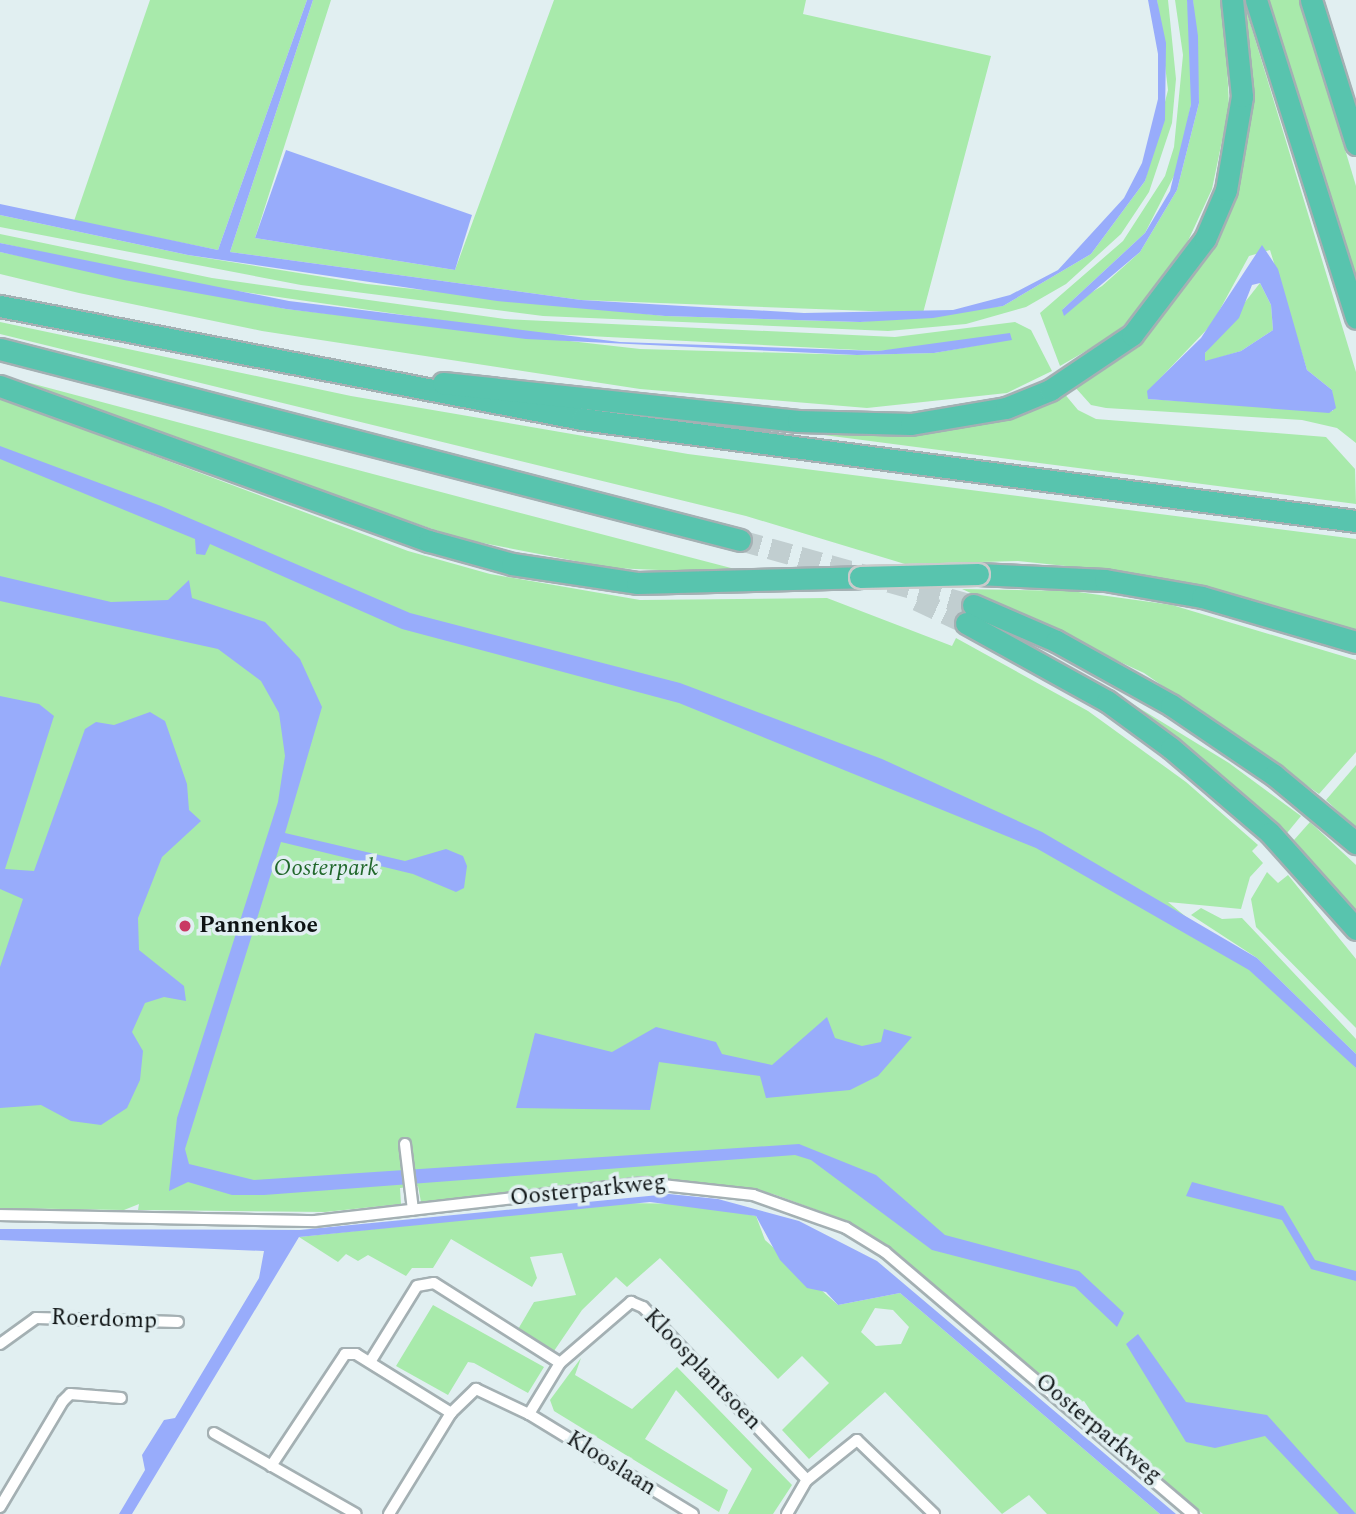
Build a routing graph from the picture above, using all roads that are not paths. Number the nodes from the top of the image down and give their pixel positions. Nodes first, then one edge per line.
1 (1232, 0) edge
2 (1256, 0) edge
3 (1311, 0) edge
4 (1356, 144) edge
5 (0, 306) edge
6 (1356, 318) edge
7 (0, 349) edge
8 (327, 375) junction
9 (0, 386) edge
10 (1349, 520) edge
11 (740, 540) tunnel mouth
12 (1356, 642) edge
13 (1356, 843) edge
14 (1356, 929) edge
15 (405, 1144) dead end
16 (413, 1210) junction
17 (0, 1215) edge
18 (178, 1322) dead end
19 (0, 1344) edge
20 (370, 1362) junction
21 (560, 1363) junction
22 (121, 1398) dead end
23 (451, 1413) junction
24 (529, 1414) junction
25 (214, 1433) dead end
26 (271, 1466) junction
27 (807, 1480) junction
28 (0, 1507) edge
29 (356, 1514) edge
30 (389, 1514) edge
31 (693, 1514) edge
32 (787, 1514) edge
33 (934, 1514) edge
34 (1193, 1514) edge

1 - 8 highway
2 - 6 highway
3 - 4 highway
5 - 8 highway
7 - 11 highway
8 - 10 highway
9 - 12 highway, bridge
13 - 14 highway
15 - 16 street
16 - 17 street, Oosterparkweg
16 - 34 street, Oosterparkweg
18 - 19 street, Roerdomp
20 - 21 street
20 - 23 street
20 - 26 street
21 - 24 street, Kloosplantsoen
21 - 27 street, Kloosplantsoen
22 - 28 street
23 - 24 street, Klooslaan
23 - 30 street
24 - 31 street, Klooslaan
25 - 26 street
26 - 29 street
27 - 32 street
27 - 33 street

